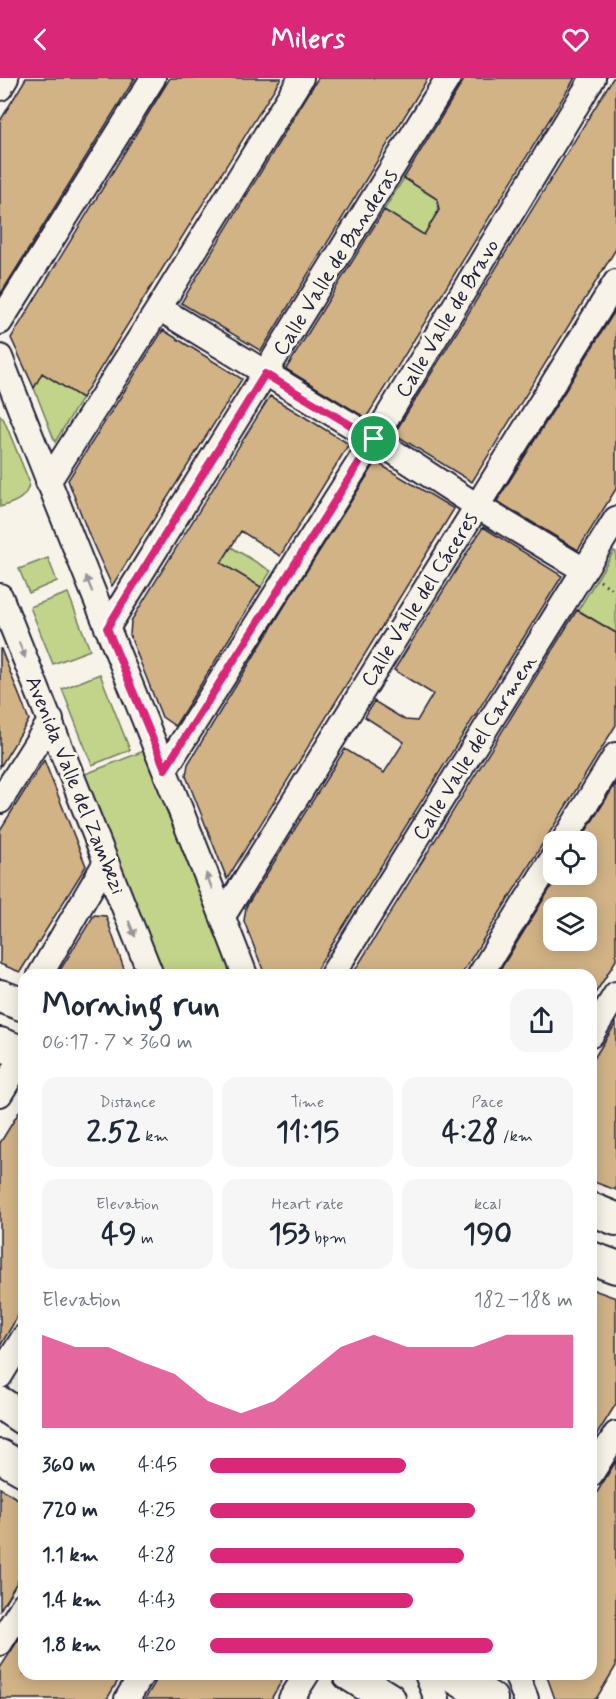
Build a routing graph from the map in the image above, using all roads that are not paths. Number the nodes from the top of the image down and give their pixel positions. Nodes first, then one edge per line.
1 (6, 78) edge
2 (153, 78) edge
3 (301, 78) edge
4 (448, 78) edge
5 (592, 78) edge
6 (0, 88) edge
7 (616, 282) edge
8 (159, 308) junction
9 (0, 322) edge
10 (0, 357) edge
11 (265, 374) junction
12 (374, 439) junction
13 (48, 482) junction
14 (477, 506) junction
15 (616, 519) edge
16 (584, 570) junction
17 (0, 596) edge
18 (107, 628) junction
19 (51, 720) junction
20 (616, 755) edge
21 (165, 769) junction
22 (0, 801) edge
23 (569, 831) edge
24 (106, 862) junction
25 (543, 874) edge
26 (223, 916) junction
27 (44, 969) edge
28 (149, 969) edge
29 (243, 969) edge
30 (336, 969) edge
31 (484, 969) edge
32 (616, 994) edge
33 (597, 1025) edge
34 (0, 1044) edge
35 (18, 1052) edge
36 (18, 1064) edge
37 (0, 1094) edge
38 (597, 1211) edge
39 (616, 1219) edge
40 (597, 1260) edge
41 (616, 1267) edge
42 (18, 1347) edge
43 (0, 1376) edge
44 (0, 1403) edge
45 (18, 1415) edge
46 (616, 1434) edge
47 (0, 1456) edge
48 (597, 1464) edge
49 (18, 1466) edge
50 (18, 1614) edge
51 (0, 1643) edge
52 (138, 1680) edge
53 (303, 1680) edge
54 (359, 1680) edge
55 (429, 1680) edge
56 (460, 1680) edge
57 (518, 1680) edge
58 (127, 1699) edge
59 (291, 1699) edge
60 (389, 1699) edge
61 (437, 1699) edge
62 (491, 1699) edge
63 (526, 1699) edge

1 - 6 street
2 - 9 street
3 - 8 street
4 - 11 street, Calle Valle de Banderas
5 - 12 street, Calle Valle de Bravo
7 - 14 street, Calle Valle del Cáceres
8 - 11 street
8 - 13 street
10 - 13 street
11 - 12 street
11 - 18 street, Calle Valle de Banderas
12 - 14 street
12 - 21 street, Calle Valle de Bravo
18 -> 13 street
14 - 16 street
14 - 26 street, Calle Valle del Cáceres
15 - 16 street, Calle Valle del Carmen
16 - 30 street, Calle Valle del Carmen
17 -> 19 street, Avenida Valle del Zambezi
18 - 21 street
19 - 22 street
19 - 24 street, Avenida Valle del Zambezi
20 - 23 street
26 -> 21 street
24 - 27 street
24 -> 28 street, Avenida Valle del Zambezi
25 - 31 street
26 - 29 street
32 - 33 street
34 - 35 main road
36 - 37 street
38 - 39 main road
40 - 41 main road
42 - 43 street
44 - 45 main road
46 - 48 street
47 - 49 main road
50 - 51 street
52 - 58 street
53 - 59 street
54 - 60 main road
55 - 61 street
56 - 62 main road
57 - 63 street

